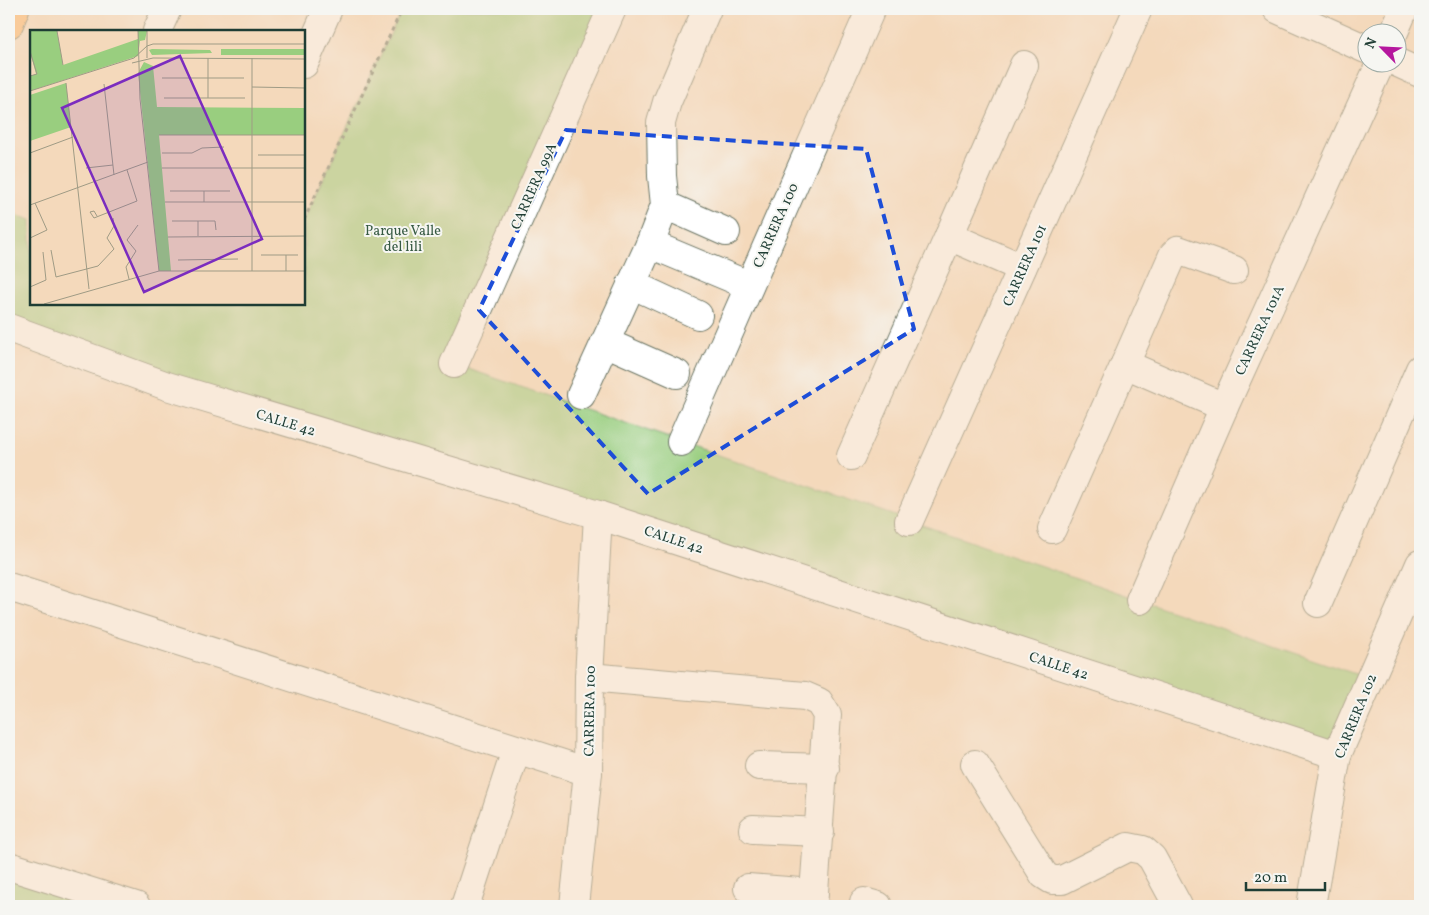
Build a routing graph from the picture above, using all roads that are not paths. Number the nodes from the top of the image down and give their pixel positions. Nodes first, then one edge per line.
1 (16, 9) edge
2 (167, 9) edge
3 (328, 9) edge
4 (612, 9) edge
5 (706, 9) edge
6 (871, 9) edge
7 (1138, 9) edge
8 (1277, 9) edge
9 (1404, 9) edge
10 (1398, 22) edge
11 (9, 24) edge
12 (157, 30) edge
13 (1356, 45) edge
14 (305, 62) edge
15 (1024, 65) dead end
16 (1406, 67) edge
17 (1376, 72) edge
18 (1420, 73) edge
19 (665, 205) junction
20 (726, 232) dead end
21 (949, 236) junction
22 (650, 244) junction
23 (1022, 268) junction
24 (1234, 270) dead end
25 (632, 284) junction
26 (748, 285) junction
27 (698, 315) dead end
28 (9, 328) edge
29 (605, 342) junction
30 (454, 364) dead end
31 (1125, 364) junction
32 (1420, 369) edge
33 (677, 374) dead end
34 (581, 395) dead end
35 (1224, 407) junction
36 (1412, 411) edge
37 (681, 442) dead end
38 (851, 456) dead end
39 (598, 515) junction
40 (909, 521) dead end
41 (1052, 529) dead end
42 (1420, 564) edge
43 (9, 587) edge
44 (1140, 600) dead end
45 (1318, 603) dead end
46 (589, 677) junction
47 (516, 750) junction
48 (1337, 755) junction
49 (975, 764) dead end
50 (759, 766) dead end
51 (825, 768) junction
52 (588, 772) junction
53 (753, 829) dead end
54 (820, 832) junction
55 (9, 866) edge
56 (748, 888) dead end
57 (814, 900) edge
58 (136, 906) edge
59 (465, 906) edge
60 (574, 906) edge
61 (1178, 906) edge
62 (1311, 906) edge

1 - 11 main road
2 - 12 street
3 - 14 street
4 - 30 street, CARRERA 99A
5 - 19 street
6 - 26 street, CARRERA 100
7 - 23 street, CARRERA 101
8 - 13 street
9 - 10 street
15 - 21 street
16 - 18 street
17 - 35 street, CARRERA 101A
19 - 20 street
19 - 22 street
21 - 23 street
21 - 38 street
22 - 25 street
22 - 26 street
23 - 40 street, CARRERA 101
24 - 31 street
25 - 27 street
25 - 29 street
26 - 37 street, CARRERA 100
28 - 39 street, CALLE 42
29 - 33 street
29 - 34 street
31 - 35 street
31 - 41 street
32 - 36 street
35 - 44 street, CARRERA 101A
36 - 45 street
39 - 46 street, CARRERA 100
39 - 48 street, CALLE 42
42 - 48 street, CARRERA 102
43 - 47 street
46 - 51 street
46 - 52 street, CARRERA 100
47 - 52 street
47 - 59 street
48 - 62 street, CARRERA 102
49 - 61 street
50 - 51 street
51 - 54 street
52 - 60 street, CARRERA 100
53 - 54 street
54 - 57 street
55 - 58 street
56 - 57 street

